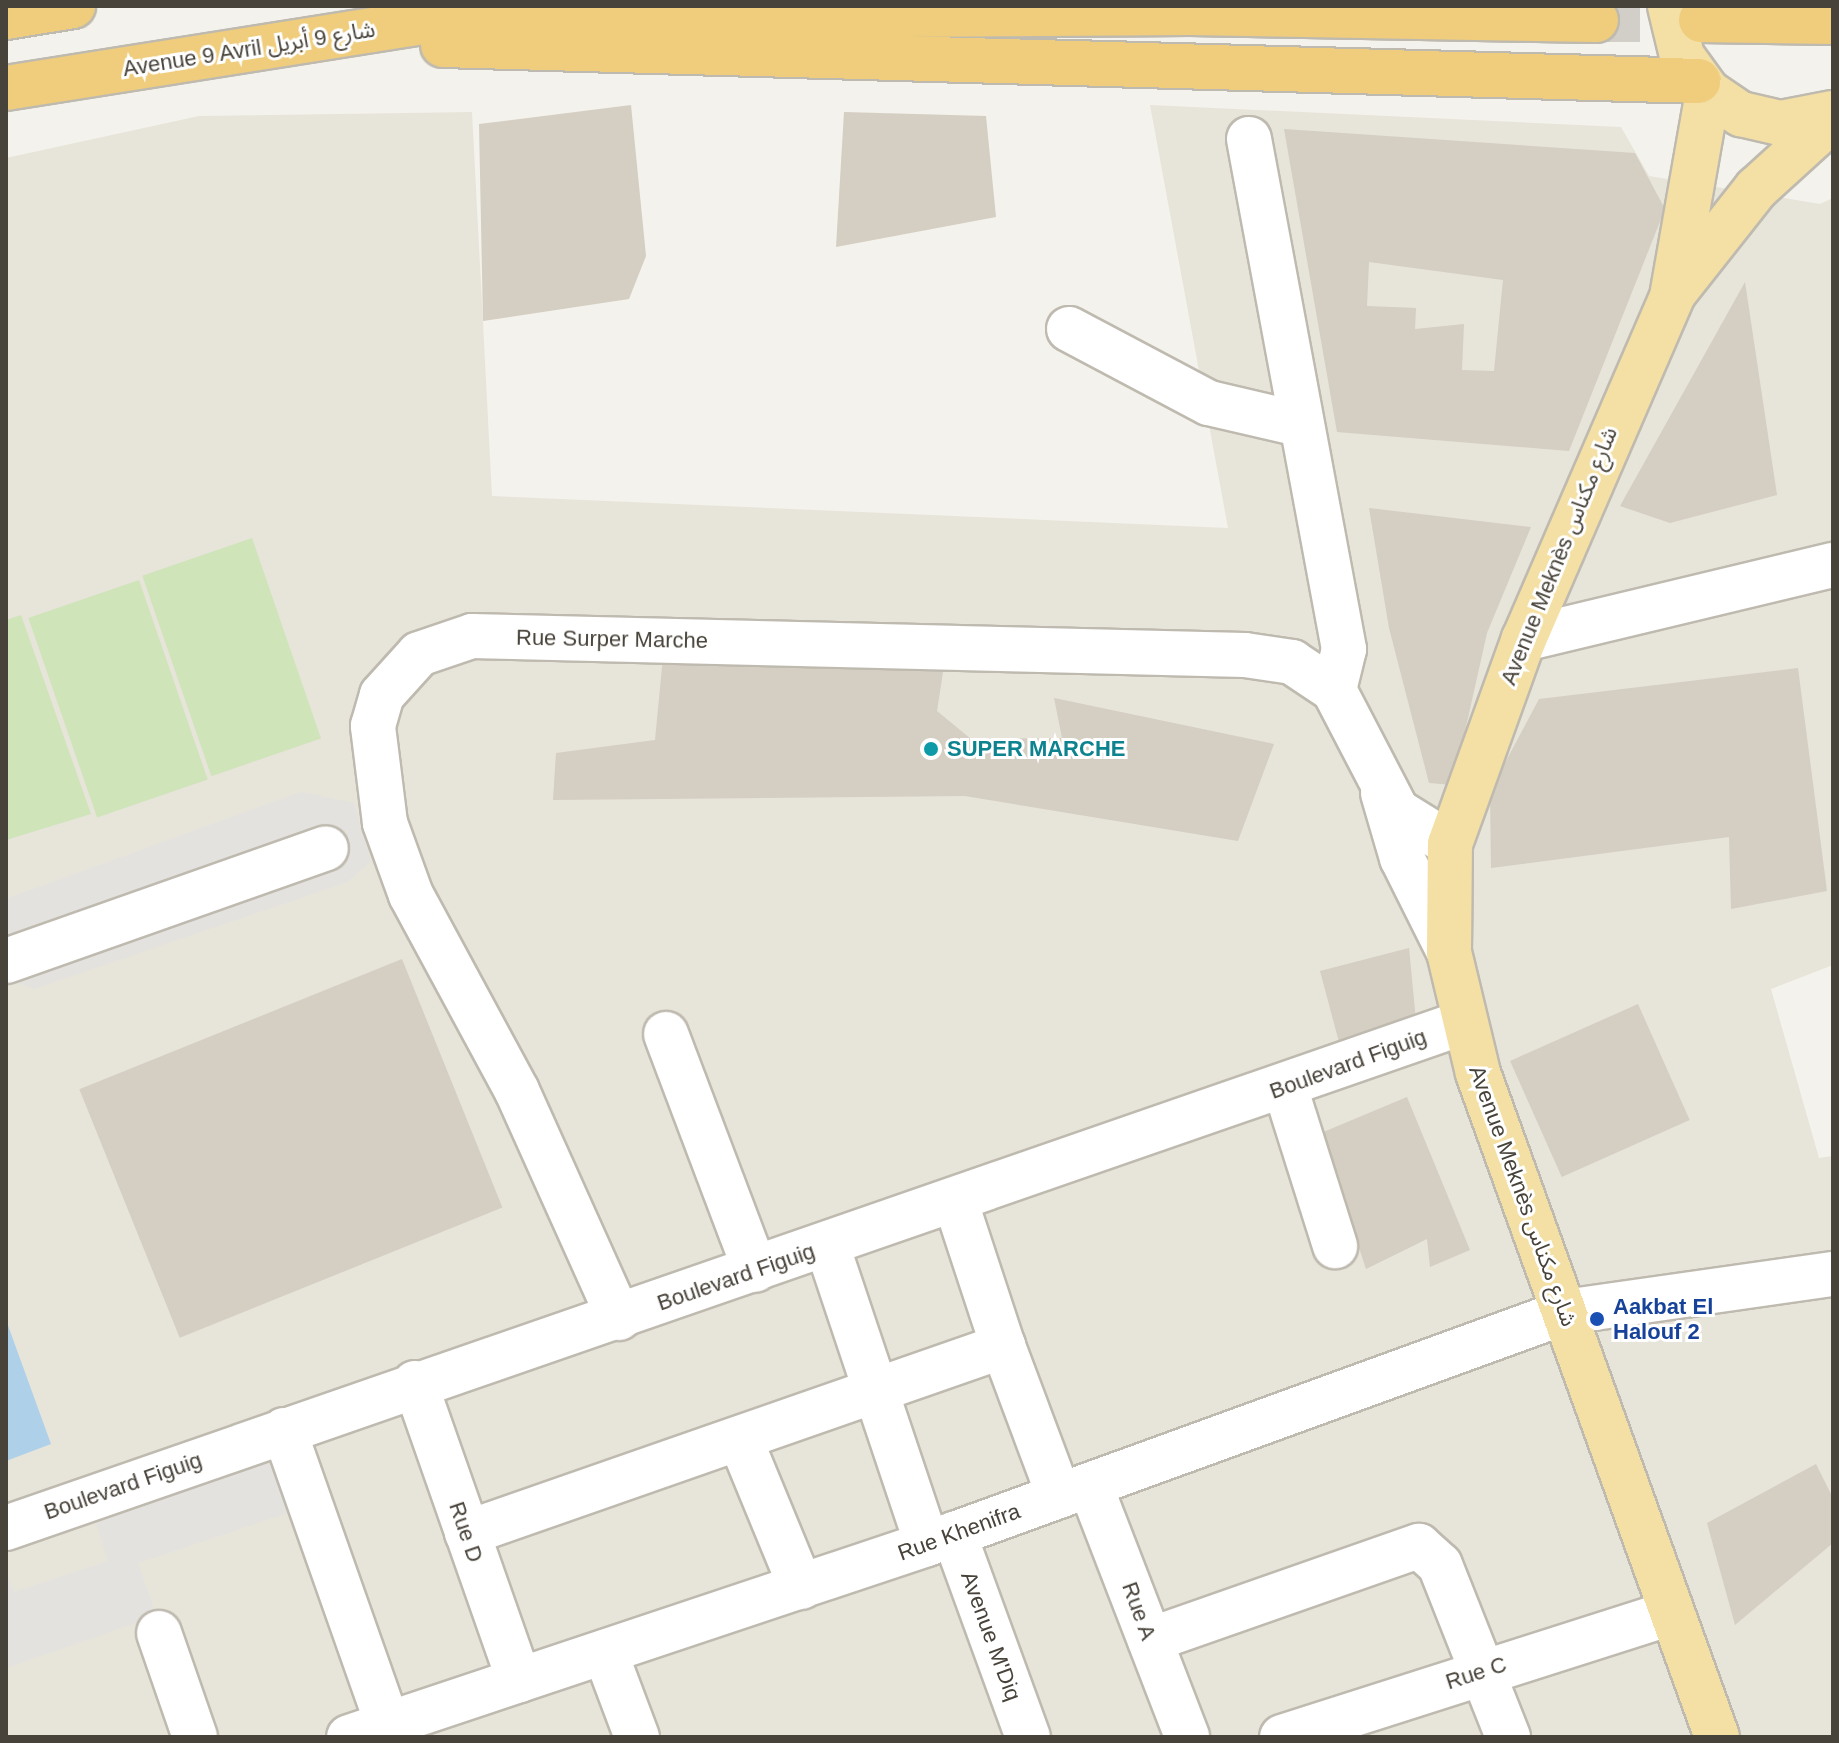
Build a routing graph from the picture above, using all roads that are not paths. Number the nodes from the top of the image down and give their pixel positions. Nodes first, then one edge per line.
1 (73, 6) edge
2 (1685, 13) edge
3 (6, 17) edge
4 (1596, 20) tunnel mouth
5 (1833, 22) edge
6 (305, 41) junction
7 (1703, 87) junction
8 (6, 88) edge
9 (1833, 113) edge
10 (1833, 119) edge
11 (1249, 139) dead end
12 (1673, 294) junction
13 (1069, 329) dead end
14 (1299, 424) junction
15 (1833, 565) edge
16 (1524, 639) junction
17 (1334, 690) junction
18 (1383, 793) junction
19 (1450, 844) junction
20 (326, 848) dead end
21 (1449, 952) junction
22 (6, 961) edge
23 (1465, 1022) junction
24 (666, 1034) dead end
25 (1285, 1087) junction
26 (955, 1200) junction
27 (827, 1245) junction
28 (1335, 1246) dead end
29 (755, 1270) junction
30 (1833, 1274) edge
31 (1565, 1312) junction
32 (619, 1318) junction
33 (1003, 1346) junction
34 (415, 1383) junction
35 (875, 1392) junction
36 (284, 1430) junction
37 (740, 1439) junction
38 (1074, 1490) junction
39 (6, 1528) edge
40 (467, 1533) junction
41 (940, 1539) junction
42 (801, 1587) junction
43 (1671, 1613) junction
44 (159, 1633) dead end
45 (1150, 1640) junction
46 (605, 1652) junction
47 (1483, 1670) junction
48 (519, 1680) junction
49 (1352, 1726) edge
50 (376, 1733) edge
51 (195, 1737) edge
52 (637, 1737) edge
53 (1028, 1737) edge
54 (1187, 1737) edge
55 (1282, 1737) edge
56 (1508, 1737) edge
57 (1717, 1737) edge

1 - 3 highway
2 - 5 highway
2 - 7 main road
4 - 6 highway, Avenue 9 Avril شارع 9 أبريل
6 - 7 highway
6 - 8 highway, Avenue 9 Avril شارع 9 أبريل
7 - 9 main road
7 - 12 main road, Avenue Meknès شارع مكناس
10 - 12 main road, Avenue Meknès شارع مكناس
11 - 14 street
12 - 16 main road, Avenue Meknès شارع مكناس
13 - 14 street
14 - 17 street
15 - 16 street
16 - 19 main road, Avenue Meknès شارع مكناس
17 - 18 street
17 - 32 street, Rue Surper Marche
18 - 19 street
18 - 21 street
19 - 21 main road, Avenue Meknès شارع مكناس
20 - 22 street
21 - 23 main road, Avenue Meknès شارع مكناس
23 - 25 street, Boulevard Figuig
23 - 31 main road, Avenue Meknès شارع مكناس
24 - 29 street
25 - 26 street, Boulevard Figuig
25 - 28 street
26 - 27 street, Boulevard Figuig
26 - 33 street, Rue A
27 - 29 street, Boulevard Figuig
27 - 35 street, Avenue M'Diq
29 - 32 street, Boulevard Figuig
30 - 31 street, Rue Khenifra
31 - 38 street, Rue Khenifra
31 - 43 main road, Avenue Meknès شارع مكناس
32 - 34 street, Boulevard Figuig
33 - 35 street
33 - 38 street, Rue A
34 - 36 street, Boulevard Figuig
34 - 40 street, Rue D
35 - 37 street
35 - 41 street, Avenue M'Diq
36 - 39 street, Boulevard Figuig
36 - 50 street
37 - 40 street
37 - 42 street
38 - 41 street, Rue Khenifra
38 - 45 street, Rue A
40 - 48 street, Rue D
41 - 42 street, Rue Khenifra
41 - 53 street, Avenue M'Diq
42 - 46 street, Rue Khenifra
43 - 47 street, Rue C
43 - 57 main road, Avenue Meknès شارع مكناس
44 - 51 street
45 - 47 street
45 - 54 street, Rue A
46 - 48 street, Rue Khenifra
46 - 52 street
47 - 49 street, Rue C
47 - 56 street
48 - 50 street, Rue Khenifra
49 - 55 street, Rue C

